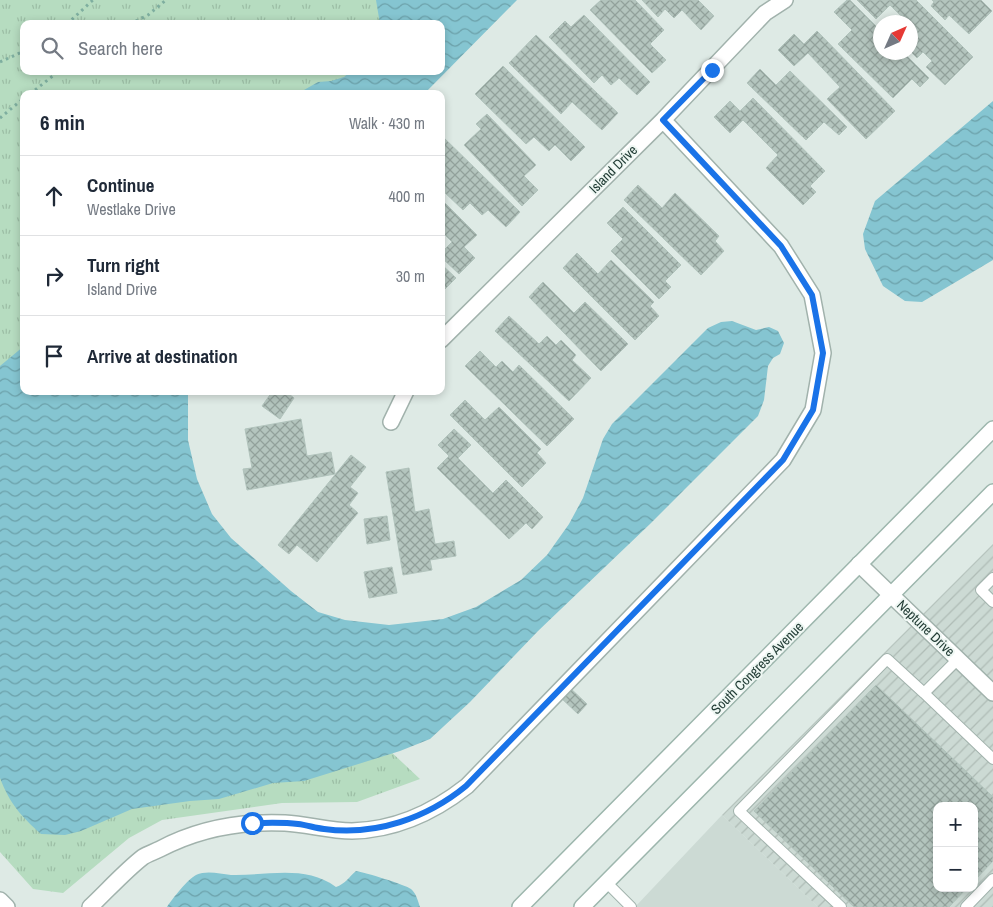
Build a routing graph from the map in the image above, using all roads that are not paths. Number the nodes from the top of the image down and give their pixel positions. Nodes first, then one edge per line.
1 (785, 0) edge
2 (663, 120) junction
3 (445, 336) edge
4 (404, 395) edge
5 (391, 422) dead end
6 (993, 429) edge
7 (993, 492) edge
8 (859, 564) junction
9 (993, 578) edge
10 (891, 595) junction
11 (993, 602) edge
12 (958, 659) junction
13 (924, 693) junction
14 (993, 693) edge
15 (993, 759) edge
16 (993, 879) edge
17 (606, 882) junction
18 (0, 900) edge
19 (7, 907) edge
20 (90, 907) edge
21 (520, 907) edge
22 (582, 907) edge
23 (631, 907) edge
24 (840, 907) edge
25 (966, 907) edge

1 - 2 street, Island Drive
2 - 3 street, Island Drive
2 - 20 street
4 - 5 street
6 - 8 street, South Congress Avenue
7 - 10 street
8 - 10 street, Neptune Drive
8 - 21 street, South Congress Avenue
9 - 11 lane
10 - 12 street, Neptune Drive
10 - 17 street
12 - 13 lane
12 - 14 street, Neptune Drive
13 - 15 lane
13 - 24 lane
16 - 25 lane
17 - 22 street
17 - 23 lane
18 - 19 street

